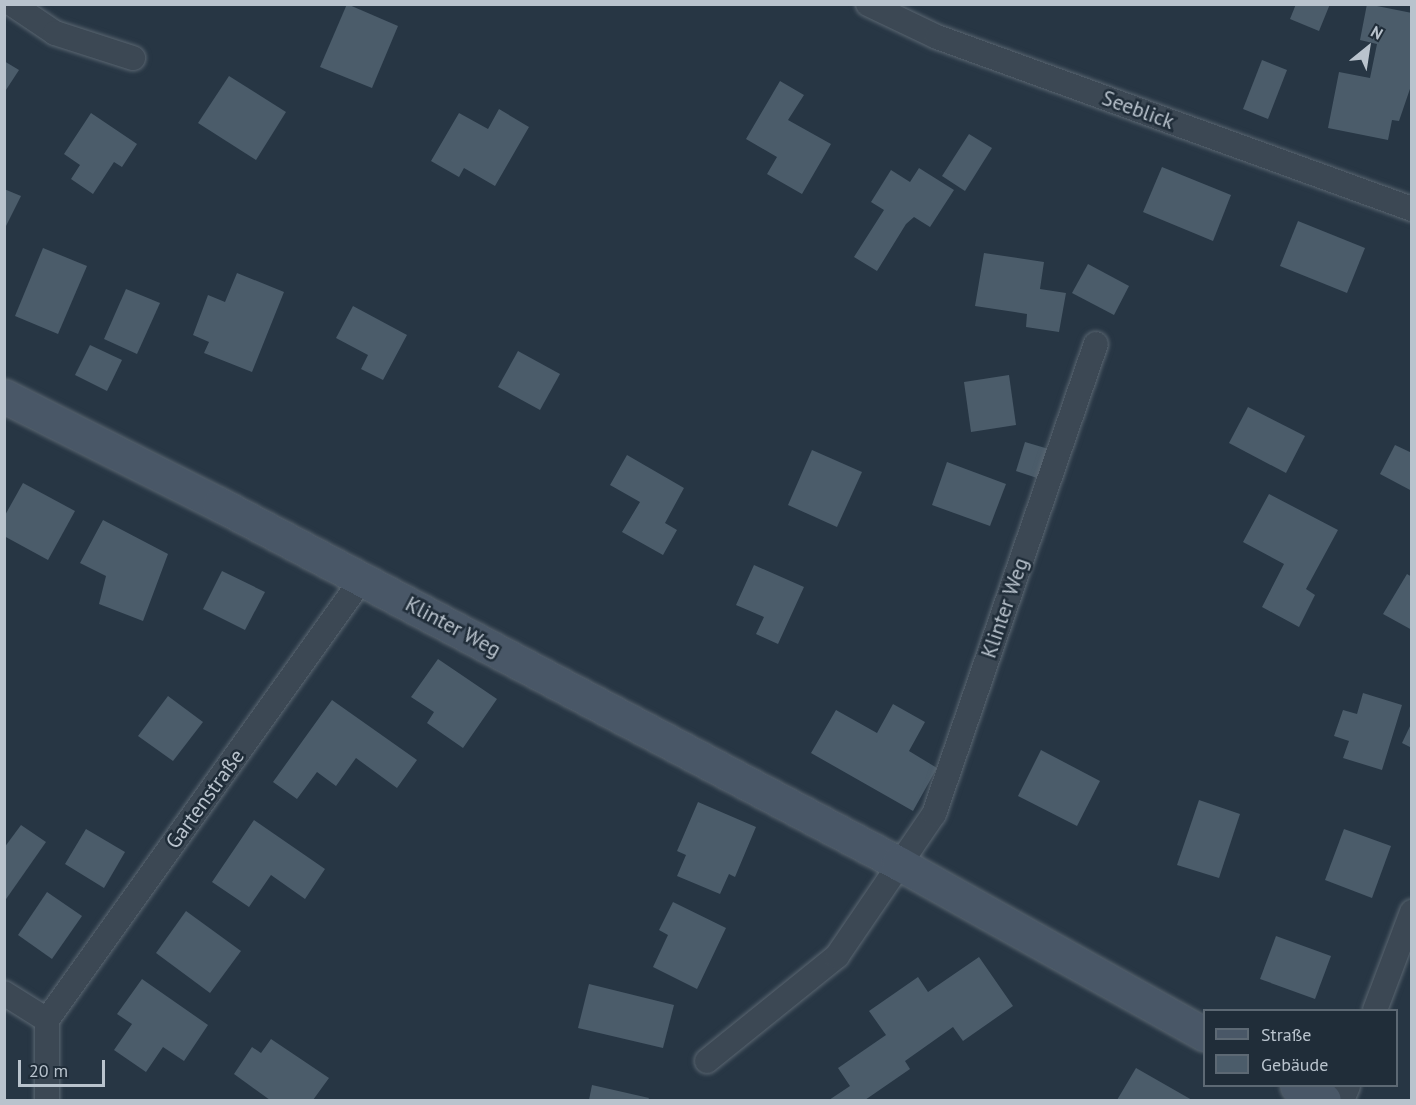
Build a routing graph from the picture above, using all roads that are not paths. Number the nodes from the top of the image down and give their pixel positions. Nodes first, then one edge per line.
1 (12, 4) edge
2 (868, 4) edge
3 (133, 58) dead end
4 (1412, 209) edge
5 (1096, 344) dead end
6 (4, 396) edge
7 (362, 579) junction
8 (898, 863) junction
9 (1412, 912) edge
10 (4, 993) edge
11 (1376, 1009) edge
12 (47, 1020) junction
13 (1203, 1033) edge
14 (707, 1061) dead end
15 (1299, 1087) edge
16 (1348, 1087) edge
17 (47, 1101) edge
18 (1324, 1101) edge
19 (1342, 1101) edge

1 - 3 street
2 - 4 street, Seeblick
5 - 8 street, Klinter Weg
6 - 7 street, Klinter Weg
7 - 8 street, Klinter Weg
7 - 12 street, Gartenstraße
8 - 13 street, Klinter Weg
8 - 14 street
9 - 11 street
10 - 12 street
12 - 17 street
15 - 18 street
16 - 19 street

